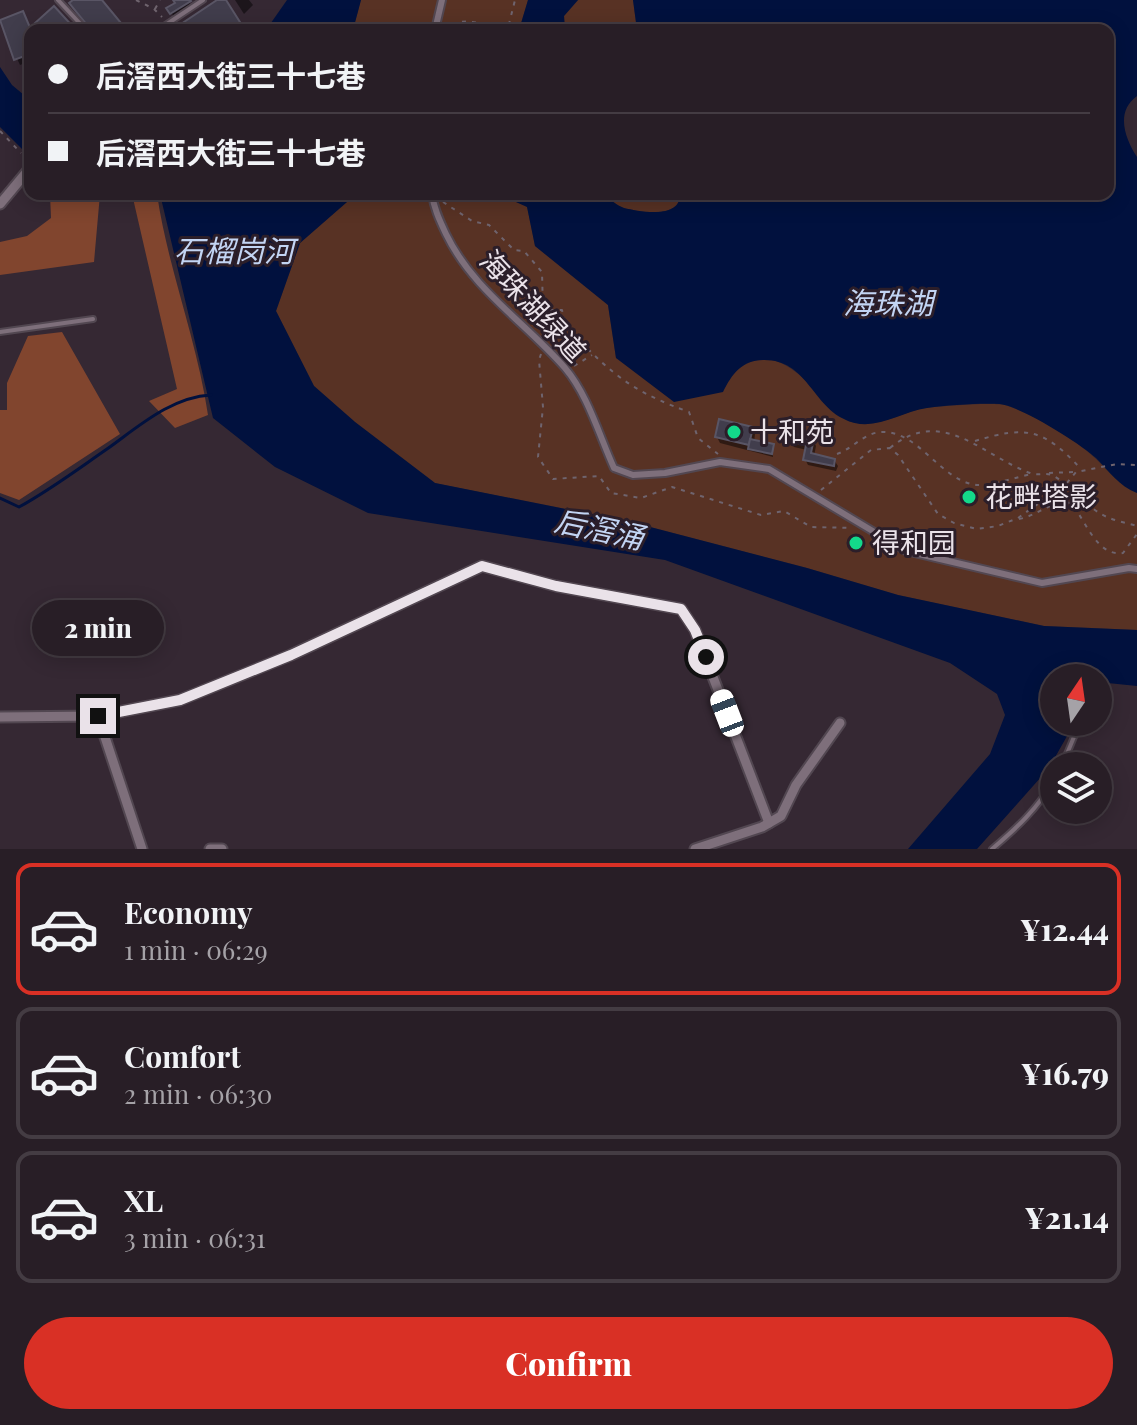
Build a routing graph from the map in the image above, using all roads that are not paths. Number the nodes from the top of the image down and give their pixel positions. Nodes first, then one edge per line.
1 (58, 0) edge
2 (203, 0) edge
3 (442, 0) edge
4 (80, 24) edge
5 (168, 24) edge
6 (436, 24) edge
7 (24, 175) edge
8 (433, 200) edge
9 (0, 204) edge
10 (93, 319) dead end
11 (0, 332) edge
12 (1137, 569) edge
13 (98, 716) junction
14 (0, 717) edge
15 (840, 723) dead end
16 (1040, 802) edge
17 (769, 823) junction
18 (142, 849) edge
19 (210, 849) edge
20 (222, 849) edge
21 (695, 849) edge
22 (992, 849) edge

1 - 4 lane
2 - 5 lane
3 - 6 street
7 - 9 street
8 - 12 street, 海珠湖绿道
10 - 11 lane
13 - 14 street
13 - 17 street
13 - 18 street
15 - 17 street
16 - 22 lane
17 - 21 street
19 - 20 street

